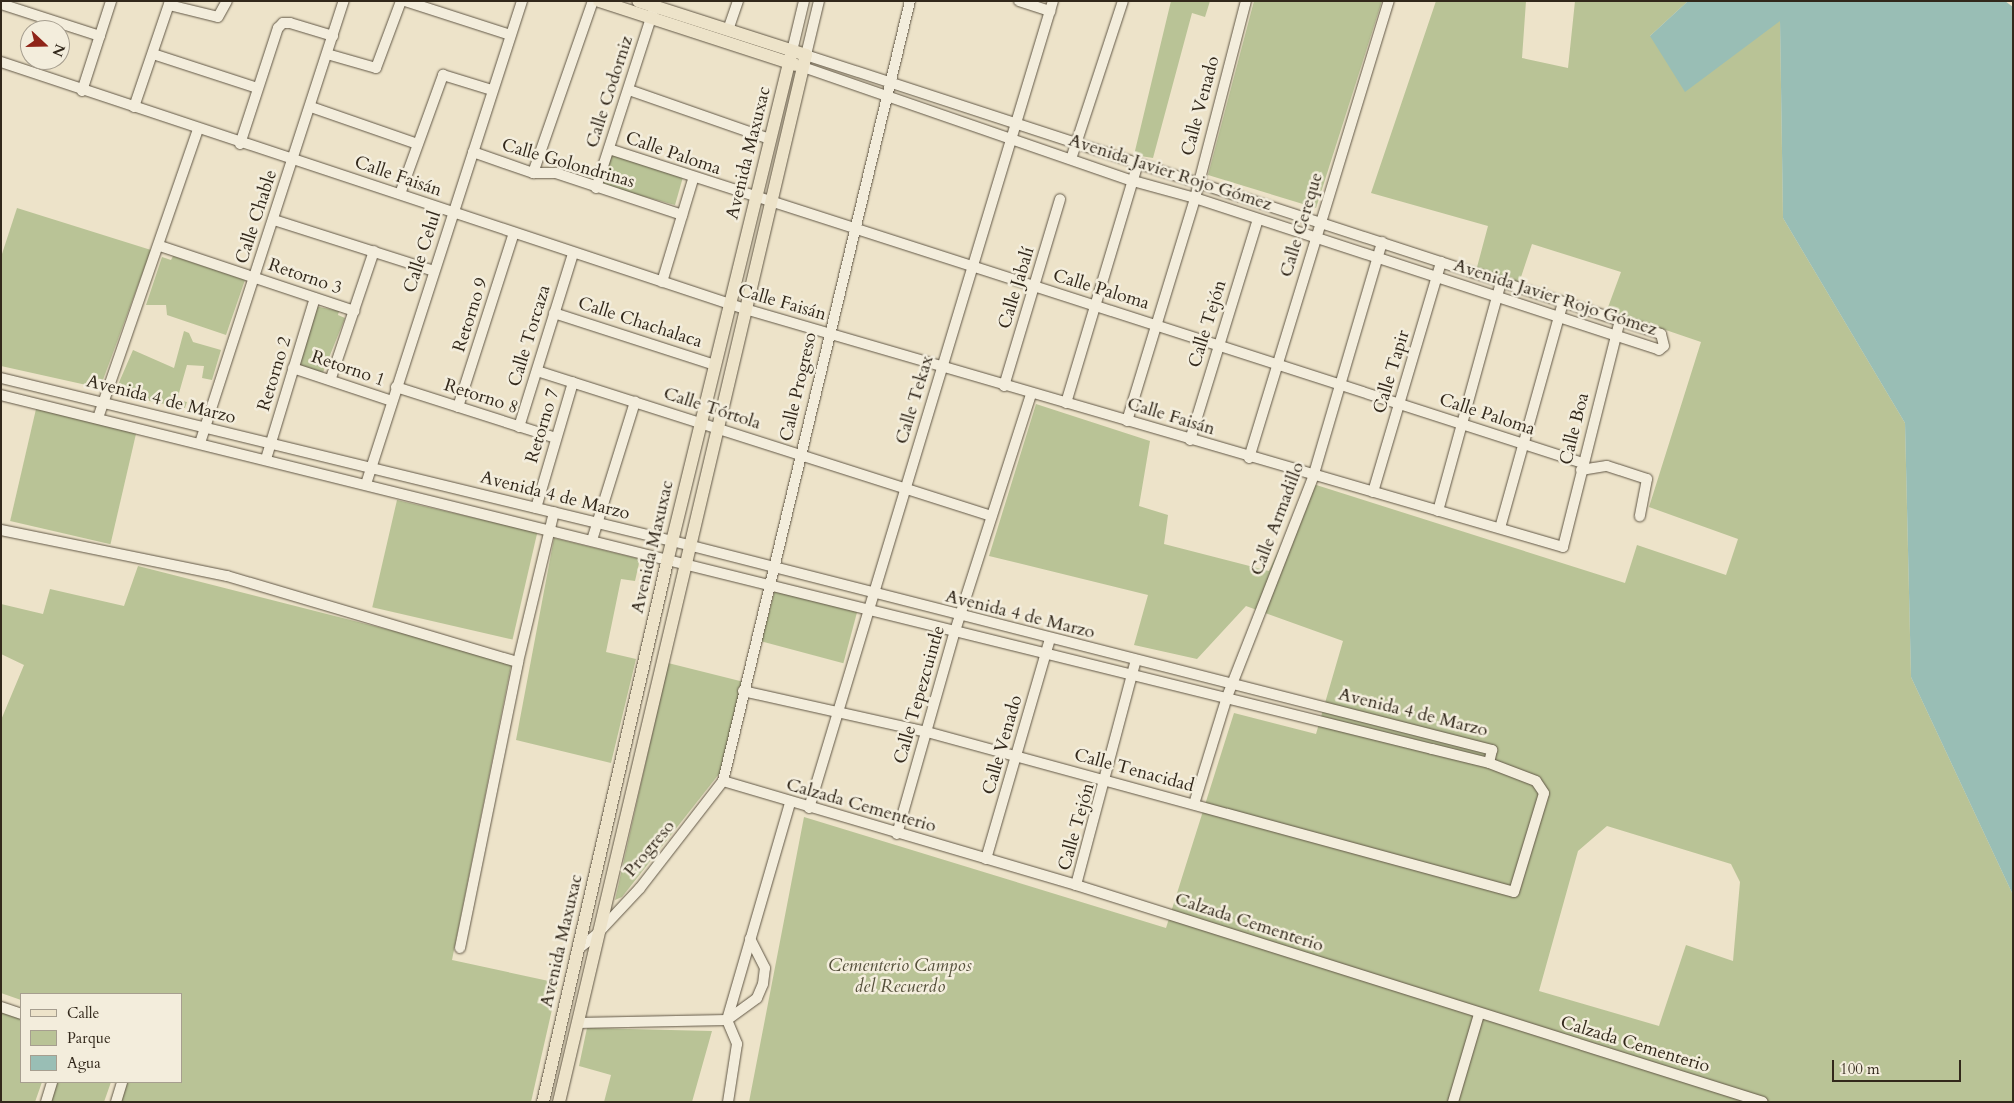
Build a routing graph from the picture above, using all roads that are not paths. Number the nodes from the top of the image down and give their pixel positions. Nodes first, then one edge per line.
1 (111, 1) edge
2 (227, 1) edge
3 (344, 1) edge
4 (401, 1) edge
5 (405, 1) edge
6 (522, 1) edge
7 (593, 1) edge
8 (599, 1) edge
9 (638, 1) edge
10 (738, 1) edge
11 (910, 1) edge
12 (1019, 1) edge
13 (1123, 1) edge
14 (1246, 1) edge
15 (1389, 1) edge
16 (169, 3) edge
17 (1, 4) edge
18 (803, 5) edge
19 (818, 6) edge
20 (1051, 6) edge
21 (653, 12) junction
22 (728, 30) junction
23 (510, 35) junction
24 (100, 36) junction
25 (333, 36) junction
26 (153, 54) junction
27 (327, 54) junction
28 (790, 57) junction
29 (805, 61) junction
30 (1, 62) edge
31 (890, 84) junction
32 (257, 88) junction
33 (492, 90) junction
34 (629, 90) junction
35 (82, 91) junction
36 (886, 98) junction
37 (780, 101) junction
38 (794, 103) junction
39 (134, 107) junction
40 (311, 107) junction
41 (1015, 123) junction
42 (198, 130) junction
43 (770, 139) junction
44 (1011, 140) junction
45 (240, 144) junction
46 (417, 144) junction
47 (1077, 144) junction
48 (609, 149) junction
49 (473, 152) junction
50 (293, 159) junction
51 (1071, 160) junction
52 (1138, 163) junction
53 (533, 173) junction
54 (693, 179) junction
55 (1133, 181) junction
56 (1198, 182) junction
57 (596, 188) junction
58 (400, 194) junction
59 (1195, 198) junction
60 (756, 199) junction
61 (1060, 199) dead end
62 (771, 202) junction
63 (453, 212) junction
64 (682, 215) junction
65 (1258, 219) junction
66 (274, 220) junction
67 (1319, 222) junction
68 (854, 228) junction
69 (514, 233) junction
70 (1315, 238) junction
71 (1382, 242) junction
72 (160, 246) junction
73 (374, 251) junction
74 (572, 254) junction
75 (1376, 258) junction
76 (1441, 262) junction
77 (973, 266) junction
78 (434, 271) junction
79 (254, 277) junction
80 (1437, 278) junction
81 (662, 282) junction
82 (1501, 282) junction
83 (1035, 286) junction
84 (315, 298) junction
85 (1497, 298) junction
86 (1563, 302) junction
87 (730, 304) junction
88 (1094, 305) junction
89 (745, 310) junction
90 (354, 311) junction
91 (554, 313) junction
92 (1558, 317) junction
93 (1620, 320) junction
94 (1156, 323) junction
95 (829, 333) junction
96 (1616, 336) junction
97 (1218, 344) junction
98 (1279, 364) junction
99 (715, 365) junction
100 (293, 368) junction
101 (942, 368) junction
102 (537, 371) junction
103 (1, 378) edge
104 (331, 378) junction
105 (573, 382) junction
106 (1342, 384) junction
107 (1004, 386) junction
108 (396, 387) junction
109 (1031, 394) junction
110 (1, 395) edge
111 (392, 401) junction
112 (635, 402) junction
113 (104, 403) junction
114 (1066, 403) junction
115 (1399, 403) junction
116 (458, 407) junction
117 (98, 418) junction
118 (701, 421) junction
119 (1127, 421) junction
120 (1462, 425) junction
121 (717, 426) junction
122 (519, 427) junction
123 (206, 428) junction
124 (556, 438) junction
125 (1190, 440) junction
126 (200, 443) junction
127 (270, 443) junction
128 (1522, 444) junction
129 (800, 456) junction
130 (1249, 458) junction
131 (266, 459) junction
132 (1582, 467) junction
133 (370, 468) junction
134 (1313, 477) junction
135 (366, 484) junction
136 (905, 489) junction
137 (1373, 492) junction
138 (536, 508) junction
139 (1438, 511) junction
140 (554, 512) junction
141 (991, 516) junction
142 (1640, 516) dead end
143 (598, 523) junction
144 (1500, 528) junction
145 (548, 529) junction
146 (1, 530) edge
147 (592, 540) junction
148 (672, 541) junction
149 (688, 545) junction
150 (1563, 547) joint
151 (668, 558) junction
152 (684, 562) junction
153 (773, 568) junction
154 (768, 584) junction
155 (873, 595) junction
156 (869, 610) junction
157 (960, 616) junction
158 (955, 631) junction
159 (1050, 639) junction
160 (1046, 654) junction
161 (1136, 660) junction
162 (518, 662) junction
163 (1133, 676) junction
164 (1232, 683) junction
165 (743, 691) junction
166 (1227, 697) junction
167 (1314, 704) junction
168 (839, 712) junction
169 (1312, 718) junction
170 (1377, 721) junction
171 (927, 732) junction
172 (1374, 734) junction
173 (1434, 736) junction
174 (1432, 749) junction
175 (1018, 757) junction
176 (1489, 763) junction
177 (723, 781) junction
178 (1107, 781) junction
179 (790, 802) junction
180 (1194, 804) junction
181 (809, 808) junction
182 (897, 834) junction
183 (986, 859) junction
184 (1076, 886) junction
185 (597, 934) junction
186 (750, 939) junction
187 (460, 948) dead end
188 (578, 949) junction
189 (1, 1007) edge
190 (20, 1014) edge
191 (1479, 1014) junction
192 (727, 1020) junction
193 (577, 1023) junction
194 (52, 1083) edge
195 (122, 1083) edge
196 (46, 1102) edge
197 (116, 1102) edge
198 (542, 1102) edge
199 (558, 1102) edge
200 (728, 1102) edge
201 (1452, 1102) edge
202 (1763, 1102) edge

1 - 24 street
2 - 16 street
3 - 25 street, Calle Chable
4 - 27 street
5 - 23 street
6 - 23 street, Calle Celul
7 - 53 street
8 - 21 main road, Avenida Javier Rojo Gómez
9 - 21 main road, Avenida Javier Rojo Gómez
10 - 22 street
11 - 31 street, Calle Progreso
12 - 20 street
13 - 47 street
14 - 56 street, Calle Venado
15 - 67 street, Calle Cereque
16 - 26 street
17 - 24 street
18 - 19 street
18 - 28 street, Avenida Maxuxac
19 - 29 street, Avenida Maxuxac
20 - 41 street, Calle Tekax
21 - 22 main road, Avenida Javier Rojo Gómez
21 - 28 main road, Avenida Javier Rojo Gómez
21 - 34 street, Calle Codorniz
22 - 28 main road, Avenida Javier Rojo Gómez
23 - 33 street, Calle Celul
24 - 35 street
25 - 27 street, Calle Chable
25 - 32 street
26 - 32 street
26 - 39 street
27 - 40 street, Calle Chable
28 - 29 main road, Avenida Javier Rojo Gómez
28 - 37 main road, Avenida Maxuxac
29 - 31 street, Avenida Javier Rojo Gómez
29 - 36 street, Avenida Javier Rojo Gómez
29 - 38 main road, Avenida Maxuxac
30 - 35 street, Calle Faisán
31 - 36 street, Calle Progreso
31 - 41 street, Avenida Javier Rojo Gómez
32 - 45 street
33 - 46 street
33 - 49 street, Calle Celul
34 - 43 street
34 - 48 street, Calle Codorniz
35 - 39 street, Calle Faisán
36 - 44 street, Avenida Javier Rojo Gómez
36 - 68 street, Calle Progreso
37 - 38 main road
37 - 43 main road, Avenida Maxuxac
38 - 62 main road, Avenida Maxuxac
39 - 42 street, Calle Faisán
40 - 46 street
40 - 50 street, Calle Chable
41 - 44 street, Calle Tekax
41 - 47 street, Avenida Javier Rojo Gómez
42 - 45 street, Calle Faisán
42 - 72 street
43 - 60 main road, Avenida Maxuxac
44 - 51 street, Avenida Javier Rojo Gómez
44 - 77 street, Calle Tekax
45 - 50 street, Calle Faisán
46 - 58 street
47 - 51 street
47 - 52 street, Avenida Javier Rojo Gómez
48 - 54 street, Calle Paloma
48 - 57 street, Calle Codorniz
49 - 53 street, Calle Golondrinas
49 - 63 street, Calle Celul
50 - 58 street, Calle Faisán
50 - 66 street, Calle Chable
51 - 55 street, Avenida Javier Rojo Gómez
52 - 55 street
52 - 56 street, Avenida Javier Rojo Gómez
53 - 57 street, Calle Golondrinas
54 - 60 street, Calle Paloma
54 - 64 street
55 - 59 street, Avenida Javier Rojo Gómez
55 - 88 street
56 - 59 street, Calle Venado
56 - 67 street, Avenida Javier Rojo Gómez
57 - 64 street, Calle Golondrinas
58 - 63 street, Calle Faisán
59 - 65 street, Avenida Javier Rojo Gómez
59 - 94 street, Calle Venado
60 - 62 street, Calle Paloma
60 - 87 main road, Avenida Maxuxac
61 - 83 street, Calle Jabalí
62 - 68 street, Calle Paloma
62 - 89 main road, Avenida Maxuxac
63 - 69 street, Calle Faisán
63 - 78 street, Calle Celul
64 - 81 street
65 - 70 street, Avenida Javier Rojo Gómez
65 - 97 street, Calle Tejón
66 - 73 street
66 - 79 street, Calle Chable
67 - 70 street, Calle Cereque
67 - 71 street, Avenida Javier Rojo Gómez
68 - 77 street, Calle Paloma
68 - 95 street, Calle Progreso
69 - 74 street, Calle Faisán
69 - 116 street, Retorno 9
70 - 75 street, Avenida Javier Rojo Gómez
70 - 98 street, Calle Cereque
71 - 75 street, Calle Armadillo
71 - 76 street, Avenida Javier Rojo Gómez
72 - 79 street, Retorno 3
72 - 113 street
73 - 78 street
73 - 90 street
74 - 81 street, Calle Faisán
74 - 91 street, Calle Torcaza
75 - 80 street, Avenida Javier Rojo Gómez
75 - 106 street, Calle Armadillo
76 - 80 street, Calle Tapir
76 - 82 street, Avenida Javier Rojo Gómez
77 - 83 street, Calle Paloma
77 - 101 street, Calle Tekax
78 - 108 street, Calle Celul
79 - 84 street, Retorno 3
79 - 123 street, Calle Chable
80 - 85 street, Avenida Javier Rojo Gómez
80 - 115 street, Calle Tapir
81 - 87 street, Calle Faisán
82 - 85 street
82 - 86 street, Avenida Javier Rojo Gómez
83 - 88 street, Calle Paloma
83 - 107 street, Calle Jabalí
84 - 90 street, Retorno 3
84 - 100 street, Retorno 2
85 - 92 street, Avenida Javier Rojo Gómez
85 - 120 street
86 - 92 street
86 - 93 street, Avenida Javier Rojo Gómez
87 - 89 street, Calle Faisán
87 - 99 main road, Avenida Maxuxac
88 - 94 street, Calle Paloma
88 - 114 street
89 - 95 street, Calle Faisán
89 - 121 main road, Avenida Maxuxac
90 - 104 street
91 - 99 street, Calle Chachalaca
91 - 102 street, Calle Torcaza
92 - 96 street, Avenida Javier Rojo Gómez
92 - 128 street
93 - 96 street, Calle Boa
93 - 96 street, Avenida Javier Rojo Gómez
94 - 97 street, Calle Paloma
94 - 119 street, Calle Venado
95 - 101 street, Calle Faisán
95 - 129 street, Calle Progreso
96 - 132 street, Calle Boa
97 - 98 street, Calle Paloma
97 - 125 street, Calle Tejón
98 - 106 street, Calle Paloma
98 - 130 street, Calle Cereque
99 - 118 main road, Avenida Maxuxac
100 - 104 street, Retorno 1
100 - 127 street, Retorno 2
101 - 107 street, Calle Faisán
101 - 136 street, Calle Tekax
102 - 105 street, Calle Tórtola
102 - 122 street, Calle Torcaza
103 - 113 street, Avenida 4 de Marzo
104 - 111 street, Retorno 1
105 - 112 street, Calle Tórtola
105 - 124 street, Retorno 7
106 - 115 street, Calle Paloma
106 - 134 street, Calle Armadillo
107 - 109 street, Calle Faisán
108 - 111 street, Calle Celul
108 - 116 street, Retorno 8
109 - 114 street, Calle Faisán
109 - 141 street, Calle Tepezcuintle
110 - 117 street, Avenida 4 de Marzo
111 - 133 street, Calle Celul
112 - 118 street, Calle Tórtola
112 - 143 street
113 - 117 street
113 - 123 street, Avenida 4 de Marzo
114 - 119 street, Calle Faisán
115 - 120 street, Calle Paloma
115 - 137 street, Calle Tapir
116 - 122 street, Retorno 8
117 - 126 street, Avenida 4 de Marzo
118 - 121 street, Calle Tórtola
118 - 148 main road, Avenida Maxuxac
119 - 125 street, Calle Faisán
120 - 128 street, Calle Paloma
120 - 139 street
121 - 129 street, Calle Tórtola
121 - 149 main road, Avenida Maxuxac
122 - 124 street, Retorno 8
123 - 126 street, Calle Chable
123 - 127 street, Avenida 4 de Marzo
124 - 138 street, Retorno 7
125 - 130 street, Calle Faisán
126 - 131 street, Avenida 4 de Marzo
127 - 131 street, Retorno 2
127 - 133 street, Avenida 4 de Marzo
128 - 132 street, Calle Paloma
128 - 144 street
129 - 136 street, Calle Tórtola
129 - 153 street, Calle Progreso
130 - 134 street, Calle Faisán
131 - 135 street, Avenida 4 de Marzo
132 - 142 street
132 - 150 street, Calle Boa
133 - 135 street, Calle Celul
133 - 138 street, Avenida 4 de Marzo
134 - 137 street, Calle Faisán
134 - 164 street, Calle Armadillo
135 - 145 street, Avenida 4 de Marzo
136 - 141 street, Calle Tórtola
136 - 155 street, Calle Tekax
137 - 139 street, Calle Faisán
138 - 140 street, Avenida 4 de Marzo
139 - 144 street, Calle Faisán
140 - 143 street, Avenida 4 de Marzo
140 - 145 street
141 - 157 street, Calle Tepezcuintle
143 - 147 street
143 - 148 street, Avenida 4 de Marzo
144 - 150 street, Calle Faisán
145 - 147 street, Avenida 4 de Marzo
145 - 162 street
146 - 162 street
147 - 151 street, Avenida 4 de Marzo
148 - 149 street, Avenida 4 de Marzo
148 - 151 main road, Avenida Maxuxac
149 - 152 main road, Avenida Maxuxac
149 - 153 street, Avenida 4 de Marzo
151 - 152 street, Avenida 4 de Marzo
151 - 188 main road, Avenida Maxuxac
152 - 154 street, Avenida 4 de Marzo
152 - 185 main road, Avenida Maxuxac
153 - 154 street, Calle Progreso
153 - 155 street, Avenida 4 de Marzo
154 - 156 street, Avenida 4 de Marzo
154 - 165 street, Calle Progreso
155 - 156 street, Calle Tekax
155 - 157 street, Avenida 4 de Marzo
156 - 158 street, Avenida 4 de Marzo
156 - 168 street, Calle Tekax
157 - 158 street, Calle Tepezcuintle
157 - 159 street, Avenida 4 de Marzo
158 - 160 street, Avenida 4 de Marzo
158 - 171 street, Calle Tepezcuintle
159 - 160 street, Calle Venado
159 - 161 street, Avenida 4 de Marzo
160 - 163 street, Avenida 4 de Marzo
160 - 175 street, Calle Venado
161 - 163 street, Calle Tejón
161 - 164 street, Avenida 4 de Marzo
162 - 187 street
163 - 166 street, Avenida 4 de Marzo
163 - 178 street, Calle Tejón
164 - 166 street, Calle Armadillo
164 - 167 street, Avenida 4 de Marzo
165 - 168 street, Calle Tenacidad
165 - 177 street, Calle Progreso
166 - 169 street, Avenida 4 de Marzo
166 - 180 street, Calle Armadillo
167 - 169 street
167 - 170 street, Avenida 4 de Marzo
168 - 171 street, Calle Tenacidad
168 - 181 street, Calle Tekax
169 - 172 street, Avenida 4 de Marzo
170 - 172 street
170 - 173 street, Avenida 4 de Marzo
171 - 175 street, Calle Tenacidad
171 - 182 street, Calle Tepezcuintle
172 - 174 street, Avenida 4 de Marzo
173 - 174 street
173 - 176 street, Avenida 4 de Marzo
174 - 176 street, Avenida 4 de Marzo
175 - 178 street, Calle Tenacidad
175 - 183 street, Calle Venado
176 - 180 street, Calle Tenacidad
177 - 179 street, Calzada Cementerio
177 - 185 street, Progreso
178 - 180 street, Calle Tenacidad
178 - 184 street, Calle Tejón
179 - 181 street, Calzada Cementerio
179 - 186 street
181 - 182 street, Calzada Cementerio
182 - 183 street, Calzada Cementerio
183 - 184 street, Calzada Cementerio
184 - 191 street, Calzada Cementerio
185 - 188 street, Progreso
185 - 193 main road, Avenida Maxuxac
186 - 192 street
186 - 192 street
188 - 198 main road, Avenida Maxuxac
189 - 190 street
191 - 201 street
191 - 202 street, Calzada Cementerio
192 - 193 street
192 - 200 street
193 - 199 main road, Avenida Maxuxac
194 - 196 street
195 - 197 street

